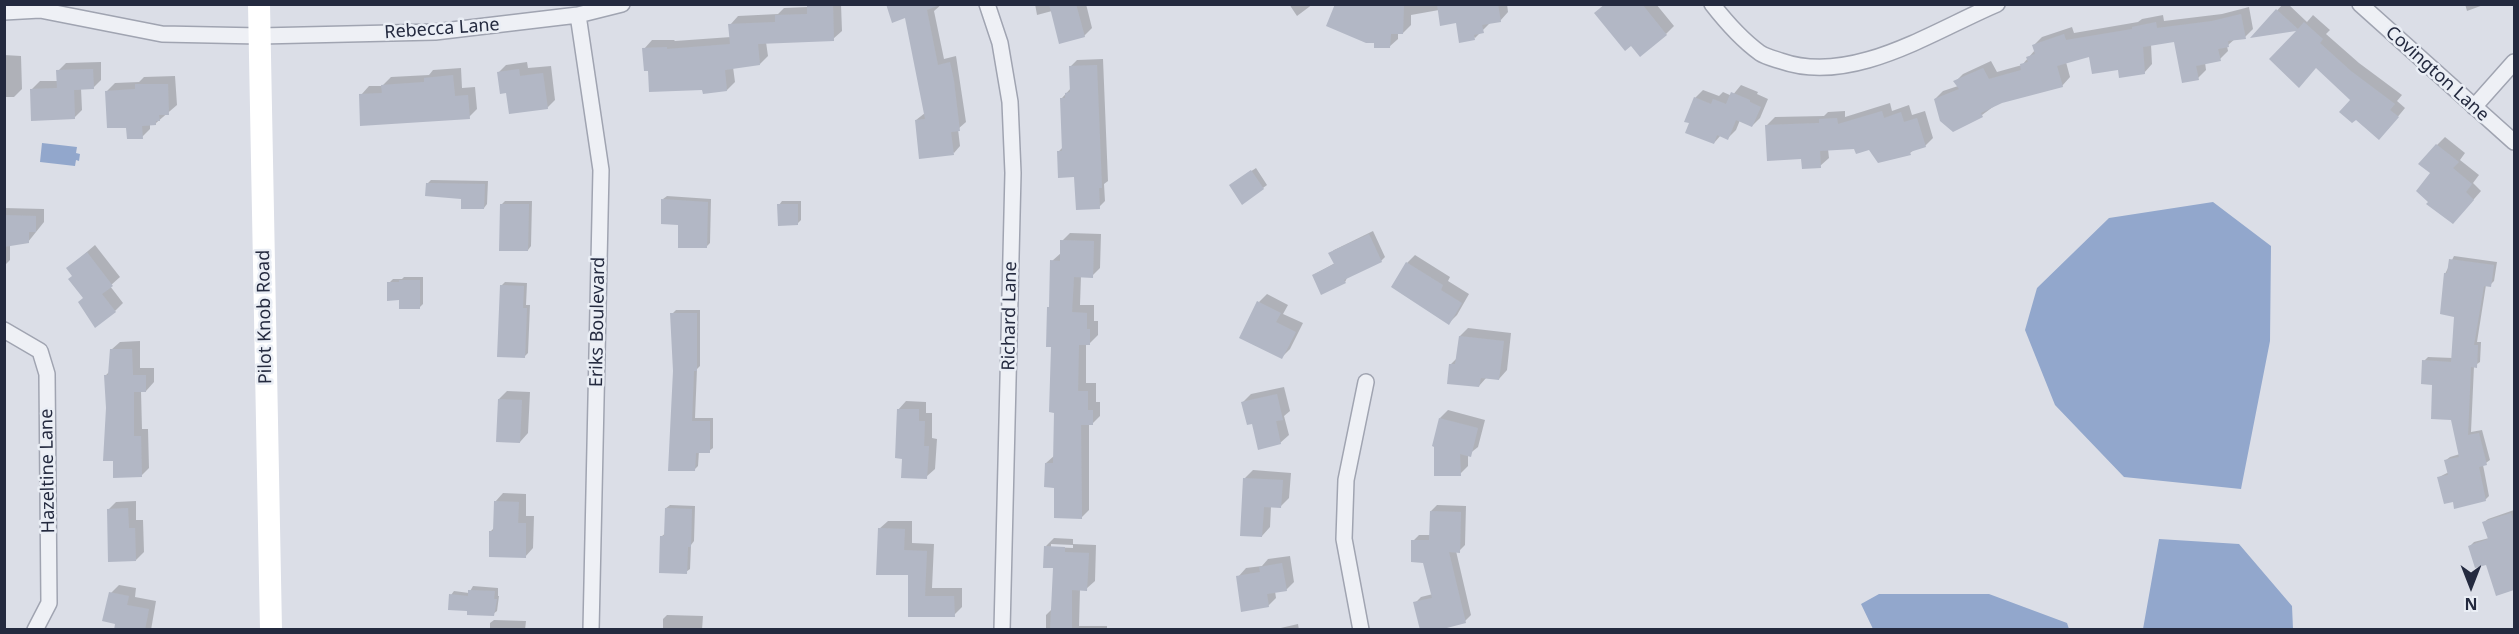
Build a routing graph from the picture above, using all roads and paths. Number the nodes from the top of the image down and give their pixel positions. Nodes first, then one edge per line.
1 (259, 4) edge
2 (622, 4) edge
3 (987, 4) edge
4 (1712, 4) edge
5 (1997, 4) edge
6 (2360, 4) edge
7 (40, 7) edge
8 (4, 12) edge
9 (578, 15) junction
10 (260, 36) junction
11 (2514, 62) edge
12 (2474, 107) junction
13 (2514, 142) edge
14 (4, 330) edge
15 (1366, 382) dead end
16 (35, 630) edge
17 (271, 630) edge
18 (591, 630) edge
19 (1002, 630) edge
20 (1360, 630) edge

1 - 10 main road, Pilot Knob Road
2 - 9 street, Rebecca Lane
3 - 19 street, Richard Lane
4 - 5 street
6 - 12 street, Covington Lane
7 - 8 street, Rebecca Lane
7 - 10 street, Rebecca Lane
9 - 10 street, Rebecca Lane
9 - 18 street, Eriks Boulevard
10 - 17 main road, Pilot Knob Road
11 - 12 street
12 - 13 street, Covington Lane
14 - 16 street, Hazeltine Lane
15 - 20 street

